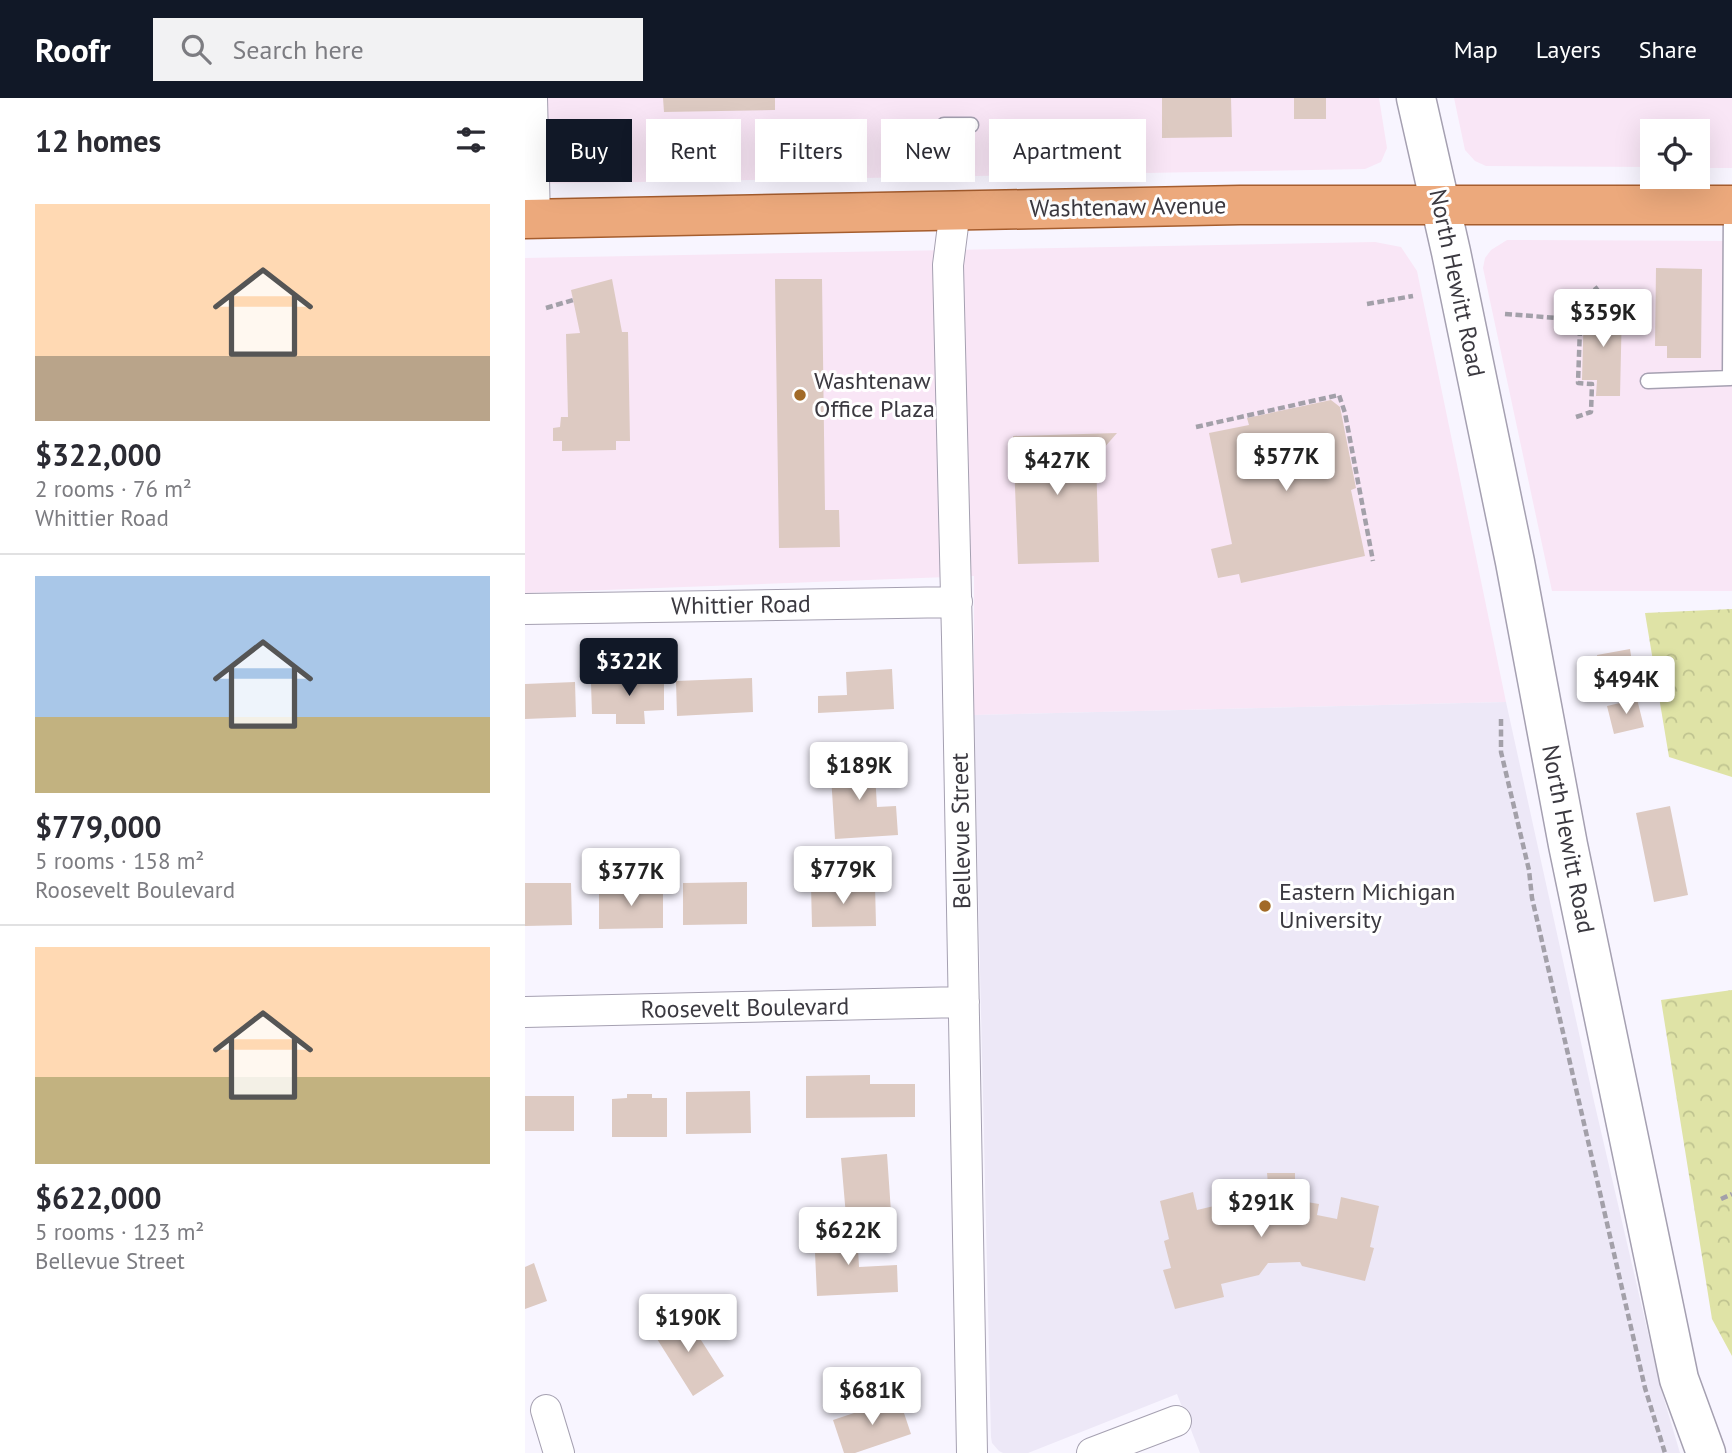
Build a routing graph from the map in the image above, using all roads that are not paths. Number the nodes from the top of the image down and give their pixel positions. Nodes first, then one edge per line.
1 (532, 98) edge
2 (1416, 98) edge
3 (1440, 204) junction
4 (1731, 205) edge
5 (955, 210) junction
6 (530, 219) edge
7 (1648, 381) dead end
8 (957, 602) junction
9 (525, 609) edge
10 (964, 1002) junction
11 (525, 1012) edge
12 (546, 1410) dead end
13 (1175, 1421) dead end
14 (559, 1453) edge
15 (972, 1453) edge
16 (1092, 1453) edge
17 (1706, 1453) edge

1 - 6 street
2 - 3 main road, North Hewitt Road
3 - 4 main road, Washtenaw Avenue
3 - 5 main road, Washtenaw Avenue
3 - 17 main road, North Hewitt Road
4 - 7 lane
5 - 6 main road, Washtenaw Avenue
5 - 8 street, Bellevue Street
8 - 9 street, Whittier Road
8 - 10 street, Bellevue Street
10 - 11 street, Roosevelt Boulevard
10 - 15 street, Bellevue Street
12 - 14 street
13 - 16 street

